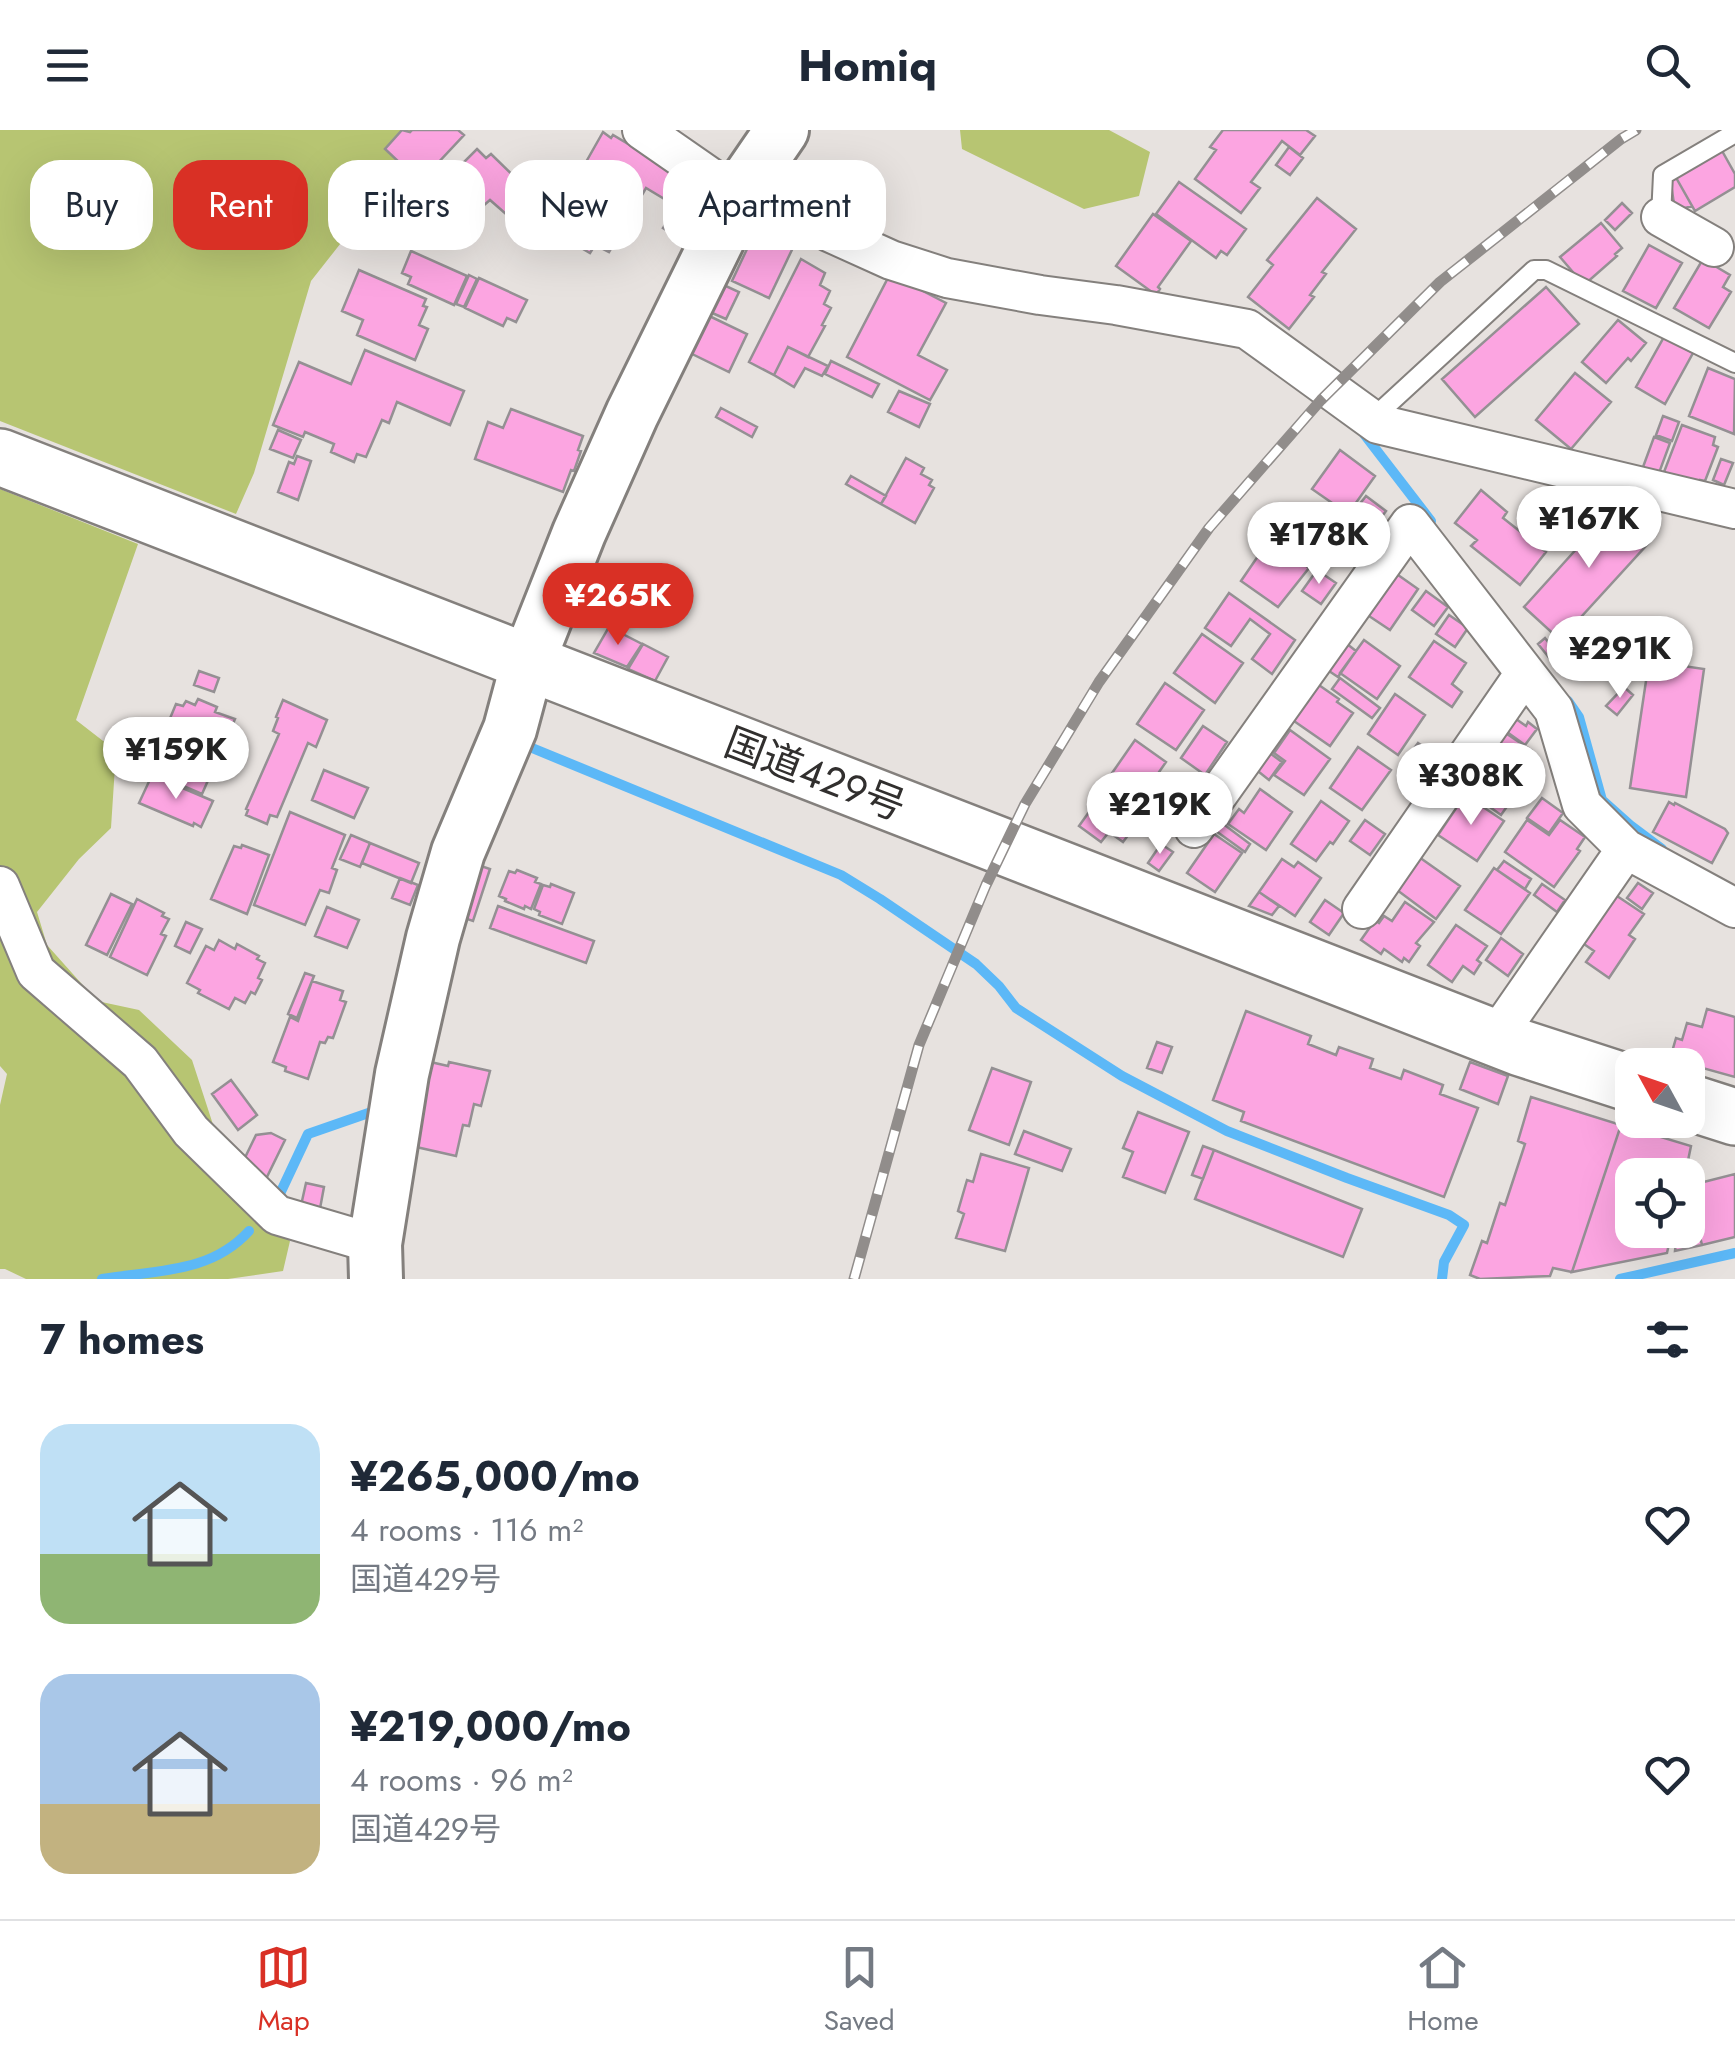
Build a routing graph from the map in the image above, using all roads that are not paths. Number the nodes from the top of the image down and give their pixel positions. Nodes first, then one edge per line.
1 (642, 130) edge
2 (782, 130) edge
3 (1735, 132) edge
4 (685, 160) edge
5 (761, 160) edge
6 (1661, 217) joint
7 (1728, 246) edge
8 (713, 250) edge
9 (869, 250) edge
10 (1735, 363) edge
11 (1371, 420) junction
12 (0, 457) edge
13 (1735, 509) edge
14 (528, 662) junction
15 (1524, 673) junction
16 (1194, 828) dead end
17 (1626, 849) junction
18 (0, 886) edge
19 (1735, 908) edge
20 (1362, 909) dead end
21 (1495, 1038) junction
22 (1615, 1078) edge
23 (1705, 1107) edge
24 (1735, 1117) edge
25 (375, 1261) edge

1 - 4 street
2 - 5 main road
3 - 6 lane
6 - 7 street
8 - 14 main road
9 - 11 street
10 - 11 lane
11 - 13 street
12 - 14 highway, 国道429号
14 - 21 highway, 国道429号
14 - 25 main road
15 - 16 street
15 - 17 street
15 - 20 street
17 - 19 street
17 - 21 street
18 - 25 street
21 - 22 highway, 国道429号
23 - 24 highway

